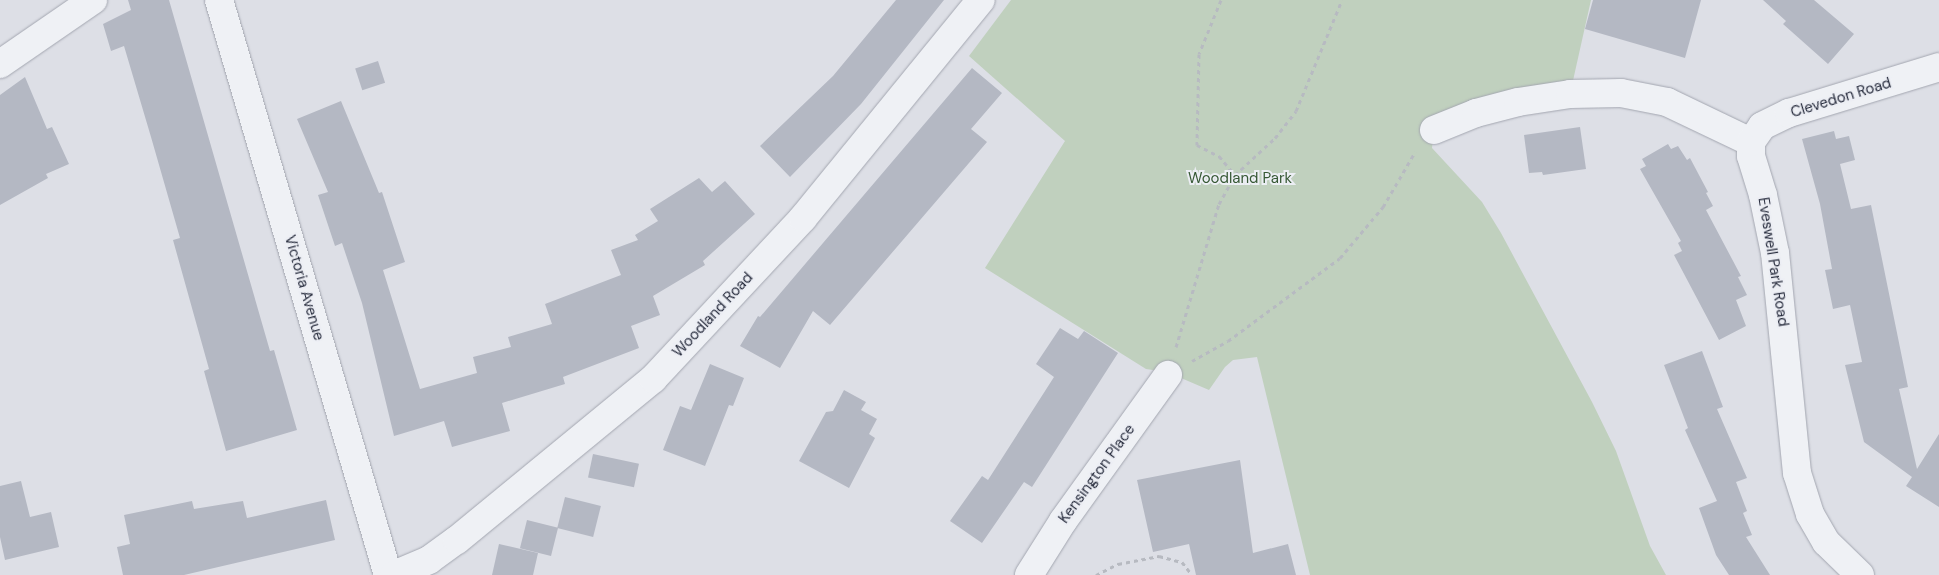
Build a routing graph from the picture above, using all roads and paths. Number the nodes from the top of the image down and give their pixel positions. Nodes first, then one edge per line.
1 (93, 0) edge
2 (219, 0) edge
3 (981, 0) edge
4 (1221, 0) edge
5 (1342, 0) edge
6 (0, 64) edge
7 (1939, 67) edge
8 (1434, 130) joint
9 (1750, 142) junction
10 (1235, 175) junction
11 (1168, 375) junction
12 (1032, 574) edge
13 (388, 575) edge
14 (394, 575) edge
15 (1096, 575) edge
16 (1192, 575) edge
17 (1860, 575) edge

1 - 6 street
2 - 13 street, Victoria Avenue
3 - 14 street, Woodland Road
4 - 10 path
5 - 10 path
7 - 9 street, Clevedon Road
8 - 9 street
8 - 11 path
9 - 17 street, Eveswell Park Road
10 - 11 path
11 - 12 street, Kensington Place
15 - 16 path

